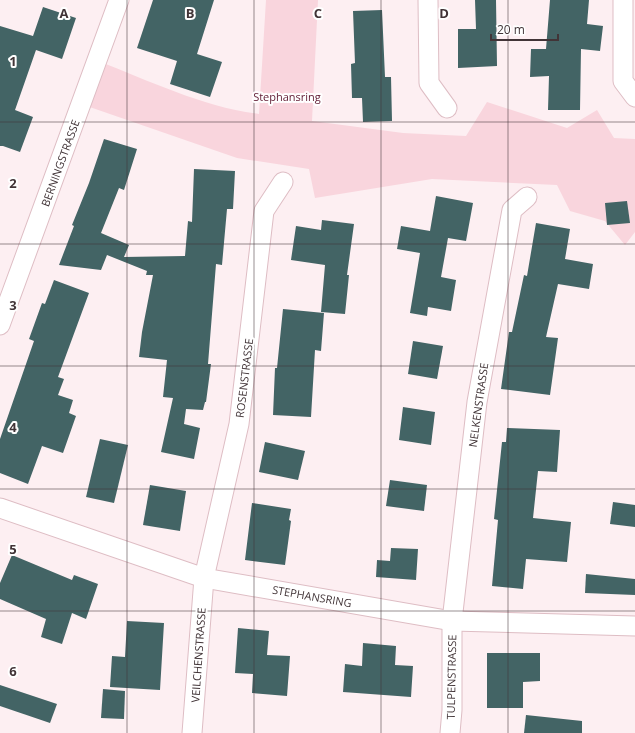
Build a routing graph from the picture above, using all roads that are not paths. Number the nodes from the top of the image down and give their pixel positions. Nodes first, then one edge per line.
1 (119, 0) edge
2 (428, 0) edge
3 (622, 0) edge
4 (635, 97) edge
5 (447, 108) dead end
6 (283, 182) dead end
7 (527, 197) dead end
8 (0, 325) edge
9 (0, 508) edge
10 (204, 578) junction
11 (452, 621) junction
12 (635, 626) edge
13 (192, 733) edge
14 (450, 733) edge

1 - 8 street, BERNINGSTRASSE
2 - 5 street
3 - 4 street
6 - 10 street, ROSENSTRASSE
7 - 11 street, NELKENSTRASSE
9 - 10 street, STEPHANSRING
10 - 11 street, STEPHANSRING
10 - 13 street, VEILCHENSTRASSE
11 - 12 street, STEPHANSRING
11 - 14 street, TULPENSTRASSE

